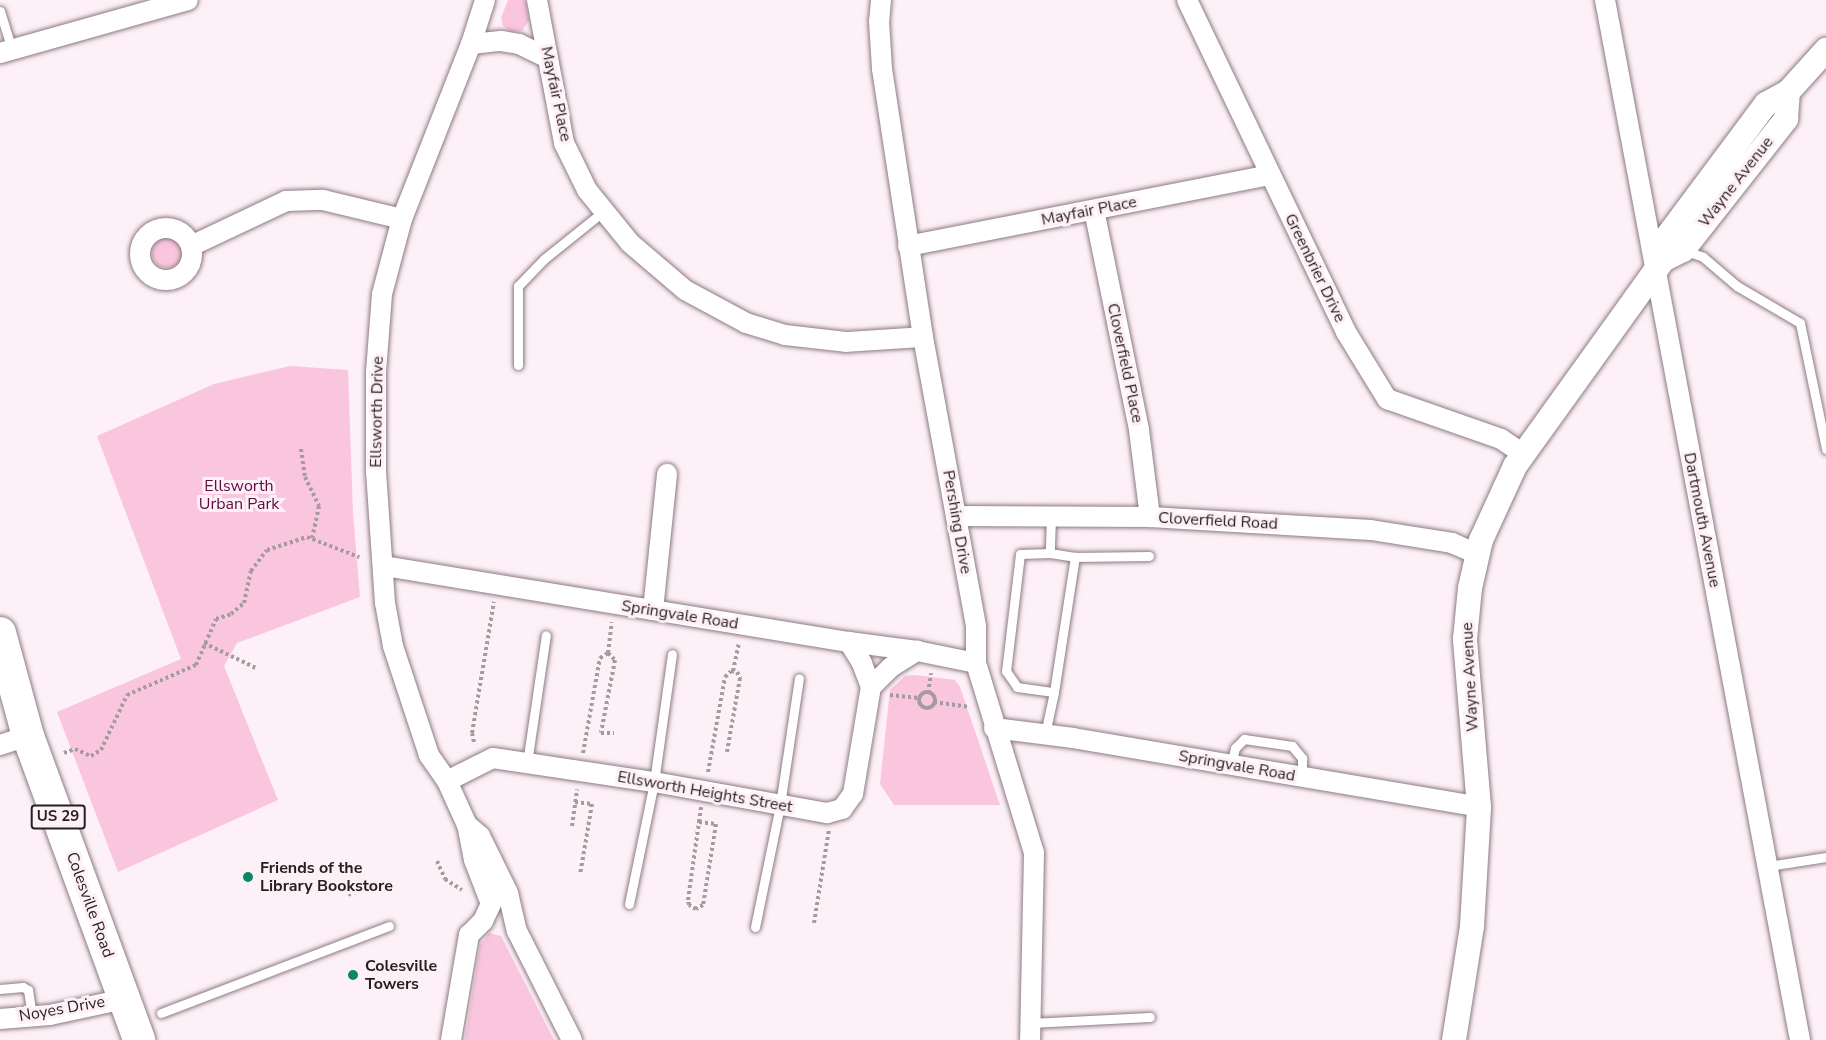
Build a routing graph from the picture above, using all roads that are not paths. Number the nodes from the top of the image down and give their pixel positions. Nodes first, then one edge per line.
1 (188, 0) edge
2 (485, 0) edge
3 (537, 0) edge
4 (881, 0) edge
5 (1187, 0) edge
6 (1605, 0) edge
7 (0, 11) edge
8 (471, 44) junction
9 (1826, 50) edge
10 (6, 52) edge
11 (548, 58) junction
12 (1270, 175) junction
13 (1094, 210) junction
14 (604, 211) junction
15 (402, 219) junction
16 (191, 246) dead end
17 (908, 246) junction
18 (1667, 260) junction
19 (923, 337) junction
20 (518, 364) dead end
21 (1826, 449) edge
22 (1523, 454) junction
23 (667, 474) dead end
24 (956, 516) junction
25 (1051, 517) junction
26 (1150, 517) junction
27 (1050, 553) junction
28 (1477, 554) junction
29 (1149, 556) dead end
30 (1075, 557) junction
31 (384, 566) junction
32 (653, 610) junction
33 (0, 633) edge
34 (546, 635) dead end
35 (849, 642) junction
36 (917, 651) junction
37 (672, 654) dead end
38 (976, 663) junction
39 (799, 678) dead end
40 (871, 687) junction
41 (1054, 692) junction
42 (994, 728) junction
43 (1045, 734) junction
44 (14, 741) edge
45 (527, 763) junction
46 (1231, 765) junction
47 (1302, 778) junction
48 (447, 781) junction
49 (654, 782) junction
50 (780, 805) junction
51 (1479, 807) junction
52 (467, 825) junction
53 (1826, 857) edge
54 (1768, 866) junction
55 (629, 904) dead end
56 (388, 926) dead end
57 (755, 927) dead end
58 (0, 989) edge
59 (124, 999) junction
60 (161, 1013) dead end
61 (32, 1016) junction
62 (1150, 1017) dead end
63 (0, 1019) edge
64 (1030, 1032) edge
65 (139, 1040) edge
66 (451, 1040) edge
67 (572, 1040) edge
68 (1454, 1040) edge
69 (1800, 1040) edge

1 - 10 street
2 - 8 street, Ellsworth Drive
3 - 11 street, Mayfair Place
4 - 17 street, Pershing Drive
5 - 12 street, Greenbrier Drive
6 - 18 street, Dartmouth Avenue
7 - 10 lane
8 - 11 street
8 - 15 street, Ellsworth Drive
9 - 18 street, Wayne Avenue
11 - 14 street, Mayfair Place
12 - 13 street, Mayfair Place
12 - 22 street, Greenbrier Drive
13 - 17 street, Mayfair Place
13 - 26 street, Cloverfield Place
14 - 19 street, Mayfair Place
14 - 20 lane
15 - 16 street
15 - 31 street, Ellsworth Drive
17 - 19 street, Pershing Drive
18 - 21 lane
18 - 22 street, Wayne Avenue
18 - 54 street, Dartmouth Avenue
19 - 24 street, Pershing Drive
22 - 28 street, Wayne Avenue
23 - 32 street
24 - 25 street, Cloverfield Road
24 - 38 street, Pershing Drive
25 - 26 street, Cloverfield Road
25 - 27 lane
26 - 28 street, Cloverfield Road
27 - 30 lane
27 - 41 lane
28 - 51 street, Wayne Avenue
29 - 30 lane
30 - 41 lane
31 - 32 street, Springvale Road
31 - 48 street, Ellsworth Drive
32 - 35 street, Springvale Road
33 - 44 highway, Colesville Road / US 29
34 - 45 lane
35 - 36 street, Springvale Road
35 - 40 street
36 - 38 street, Springvale Road
36 - 40 street
37 - 49 lane
38 - 42 street, Pershing Drive
39 - 50 lane
40 - 50 street, Ellsworth Heights Street
41 - 43 lane
42 - 43 street, Springvale Road
42 - 64 street, Pershing Drive
43 - 46 street, Springvale Road
44 - 59 highway, Colesville Road / US 29
45 - 48 street, Ellsworth Heights Street
45 - 49 street, Ellsworth Heights Street
46 - 47 street, Springvale Road
46 - 47 lane
47 - 51 street, Springvale Road
48 - 52 street, Ellsworth Drive
49 - 50 street, Ellsworth Heights Street
49 - 55 lane
50 - 57 lane
51 - 68 street, Wayne Avenue
52 - 66 street, Ellsworth Drive
52 - 67 street, Ellsworth Drive
53 - 54 lane
54 - 69 street, Dartmouth Avenue
56 - 60 lane
58 - 61 lane
59 - 61 street, Noyes Drive
59 - 65 highway, Colesville Road / US 29
61 - 63 street, Noyes Drive
62 - 64 lane

